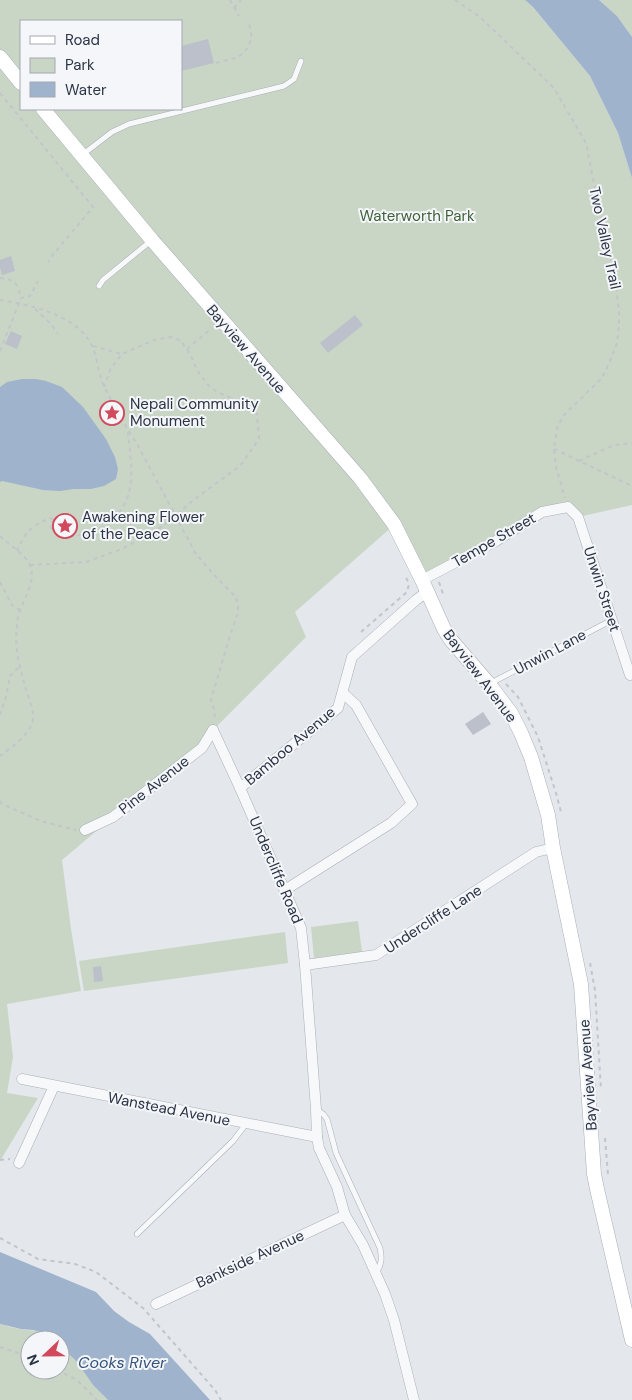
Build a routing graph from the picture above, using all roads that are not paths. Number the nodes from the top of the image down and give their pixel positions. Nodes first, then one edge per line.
1 (0, 57) edge
2 (301, 61) dead end
3 (20, 82) edge
4 (43, 110) edge
5 (81, 156) junction
6 (152, 240) junction
7 (99, 286) dead end
8 (568, 507) joint
9 (425, 586) junction
10 (612, 620) junction
11 (631, 676) edge
12 (489, 684) junction
13 (343, 693) junction
14 (213, 730) joint
15 (240, 788) junction
16 (85, 830) road end
17 (553, 848) junction
18 (285, 890) junction
19 (305, 965) junction
20 (22, 1079) dead end
21 (54, 1086) junction
22 (316, 1109) junction
23 (246, 1124) junction
24 (317, 1137) junction
25 (19, 1163) dead end
26 (345, 1215) junction
27 (137, 1234) dead end
28 (376, 1273) junction
29 (156, 1304) dead end
30 (632, 1340) edge
31 (414, 1400) edge

1 - 3 main road
2 - 5 lane
4 - 5 main road, Bayview Avenue
5 - 6 main road, Bayview Avenue
6 - 7 lane
6 - 9 main road, Bayview Avenue
8 - 9 street, Tempe Street
8 - 10 street, Unwin Street
9 - 12 main road, Bayview Avenue
9 - 13 street, Bamboo Avenue
10 - 11 street, Unwin Street
10 - 12 lane, Unwin Lane
12 - 17 main road, Bayview Avenue
13 - 15 street, Bamboo Avenue
13 - 18 street
14 - 15 street, Undercliffe Road
14 - 16 street, Pine Avenue
15 - 18 street, Undercliffe Road
17 - 19 street, Undercliffe Lane
17 - 30 main road, Bayview Avenue
18 - 19 street, Undercliffe Road
19 - 22 street, Undercliffe Road
20 - 21 street, Wanstead Avenue
21 - 23 street, Wanstead Avenue
21 - 25 street
22 - 24 street, Undercliffe Road
22 - 28 lane
23 - 24 street, Wanstead Avenue
23 - 27 lane
24 - 26 street, Undercliffe Road
26 - 28 street, Undercliffe Road
26 - 29 street, Bankside Avenue
28 - 31 street, Undercliffe Road

